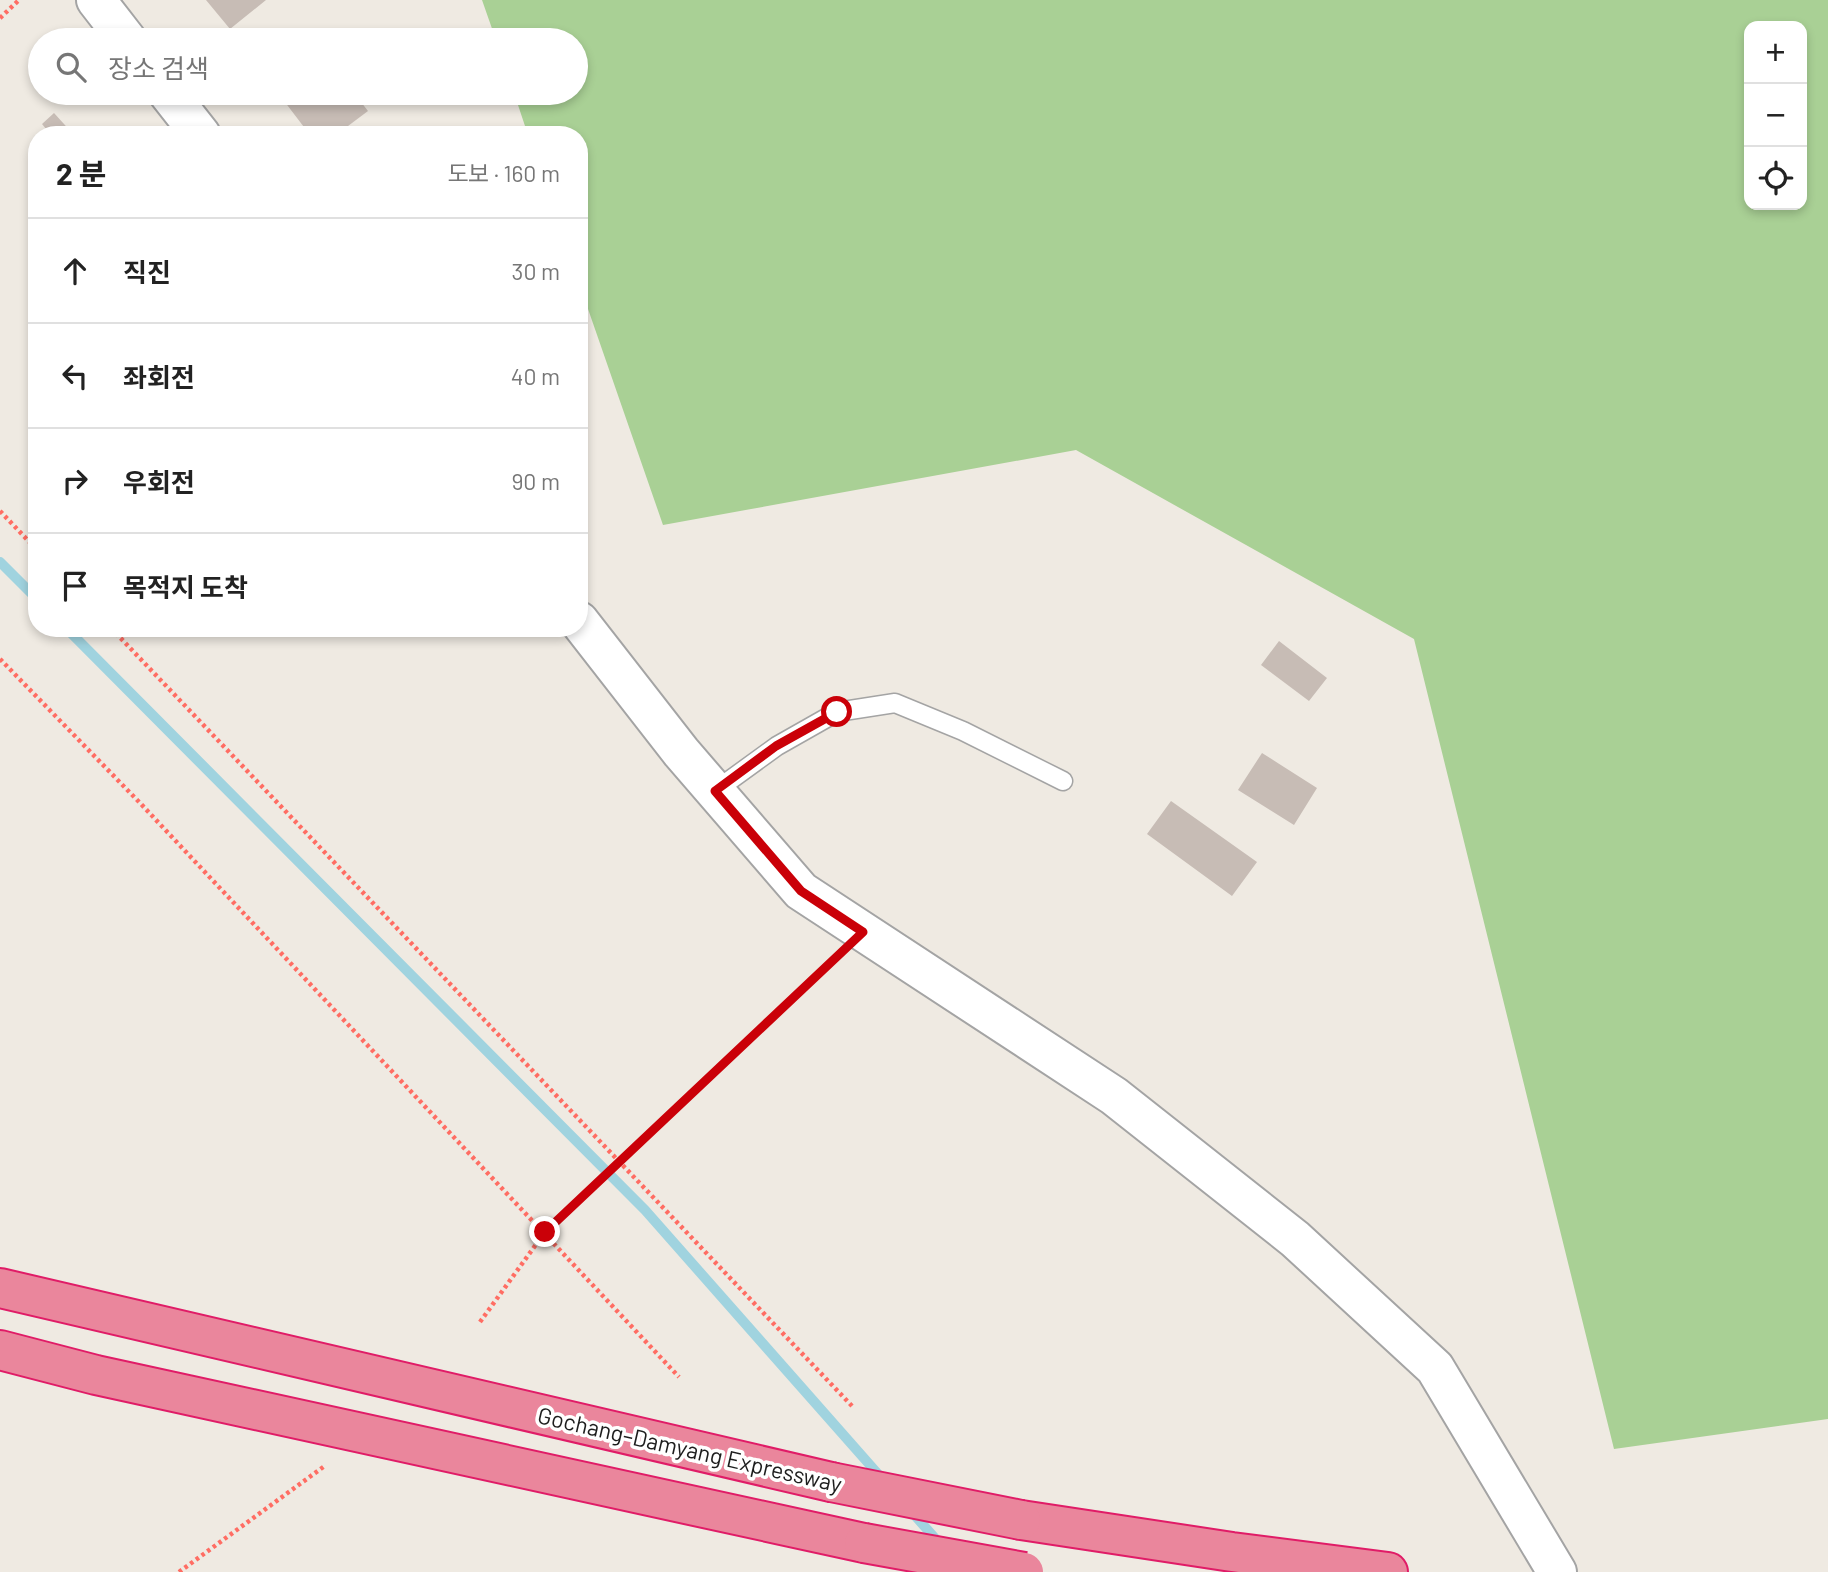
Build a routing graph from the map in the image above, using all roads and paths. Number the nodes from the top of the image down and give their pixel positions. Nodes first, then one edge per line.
1 (19, 0) edge
2 (96, 0) edge
3 (0, 18) edge
4 (118, 28) edge
5 (177, 105) edge
6 (194, 126) edge
7 (0, 511) edge
8 (28, 541) edge
9 (588, 633) edge
10 (120, 637) edge
11 (0, 659) edge
12 (1063, 781) dead end
13 (715, 791) junction
14 (863, 932) junction
15 (619, 1162) junction
16 (545, 1232) junction
17 (0, 1288) edge
18 (480, 1322) dead end
19 (0, 1350) edge
20 (679, 1377) dead end
21 (852, 1406) dead end
22 (326, 1465) dead end
23 (179, 1572) edge
24 (1024, 1572) edge
25 (1388, 1572) edge
26 (1557, 1572) edge

1 - 3 path
2 - 4 street
5 - 6 street
7 - 8 path
9 - 13 street
10 - 15 path
11 - 16 path
12 - 13 lane
13 - 14 street
14 - 15 path
14 - 26 street
15 - 16 path
15 - 21 path
16 - 18 path
16 - 20 path
17 - 25 highway, Gochang–Damyang Expressway, bridge
19 - 24 highway, bridge
22 - 23 path

